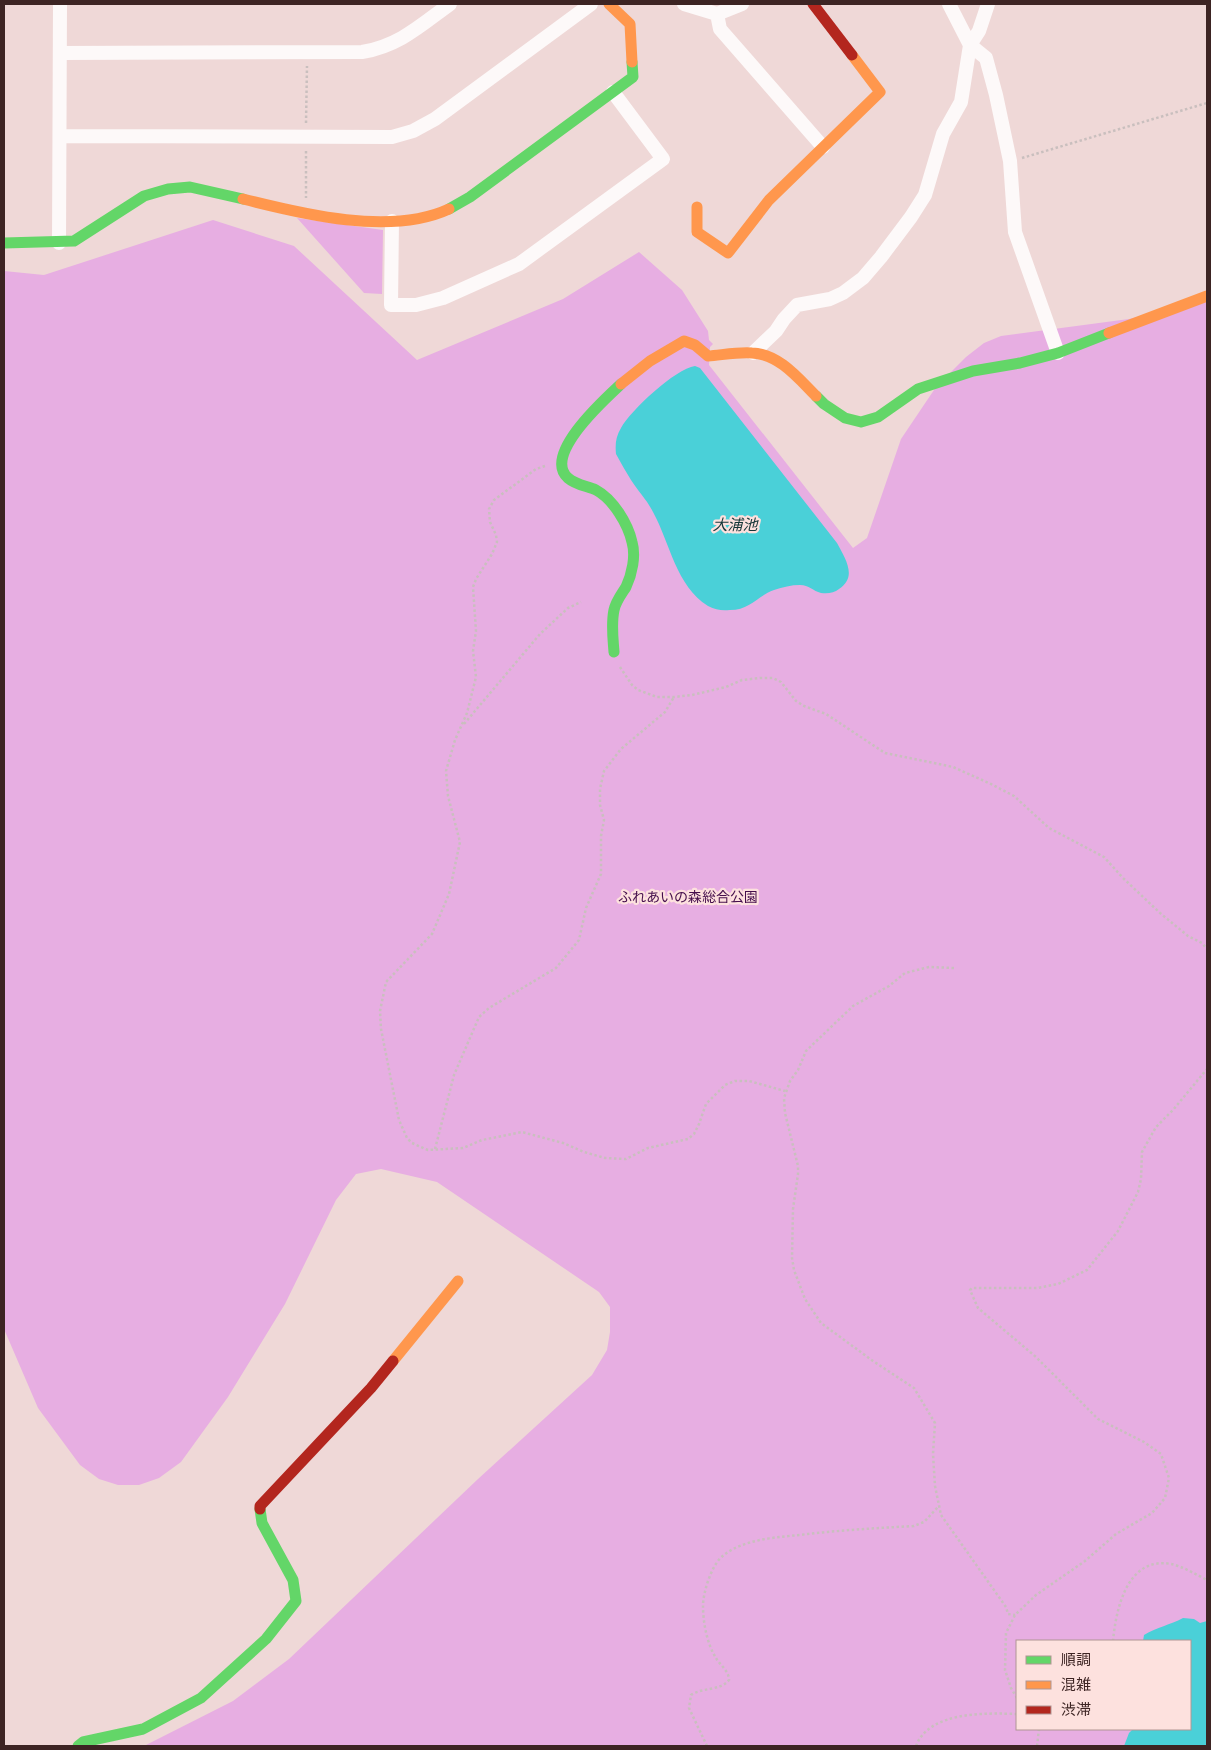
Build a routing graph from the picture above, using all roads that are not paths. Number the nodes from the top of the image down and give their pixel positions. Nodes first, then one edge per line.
1 (60, 4) edge
2 (450, 4) edge
3 (591, 4) edge
4 (609, 4) edge
5 (684, 4) edge
6 (742, 4) edge
7 (813, 4) edge
8 (949, 4) edge
9 (988, 4) edge
10 (717, 14) junction
11 (970, 45) junction
12 (60, 53) junction
13 (613, 92) junction
14 (60, 136) junction
15 (823, 147) junction
16 (696, 207) dead end
17 (392, 222) junction
18 (4, 243) edge
19 (59, 243) junction
20 (1207, 296) edge
21 (753, 353) junction
22 (1058, 353) junction
23 (614, 652) road end
24 (458, 1281) dead end
25 (78, 1746) edge

1 - 12 street
2 - 12 street
3 - 14 street
4 - 13 street
5 - 10 street
6 - 10 street
7 - 15 street
8 - 11 street
9 - 11 street
10 - 15 street
11 - 21 street
11 - 22 street
12 - 14 street
13 - 17 street
13 - 17 street
14 - 19 street
15 - 16 street
17 - 19 street
18 - 19 street
20 - 22 street
21 - 22 street
21 - 23 street
24 - 25 street

